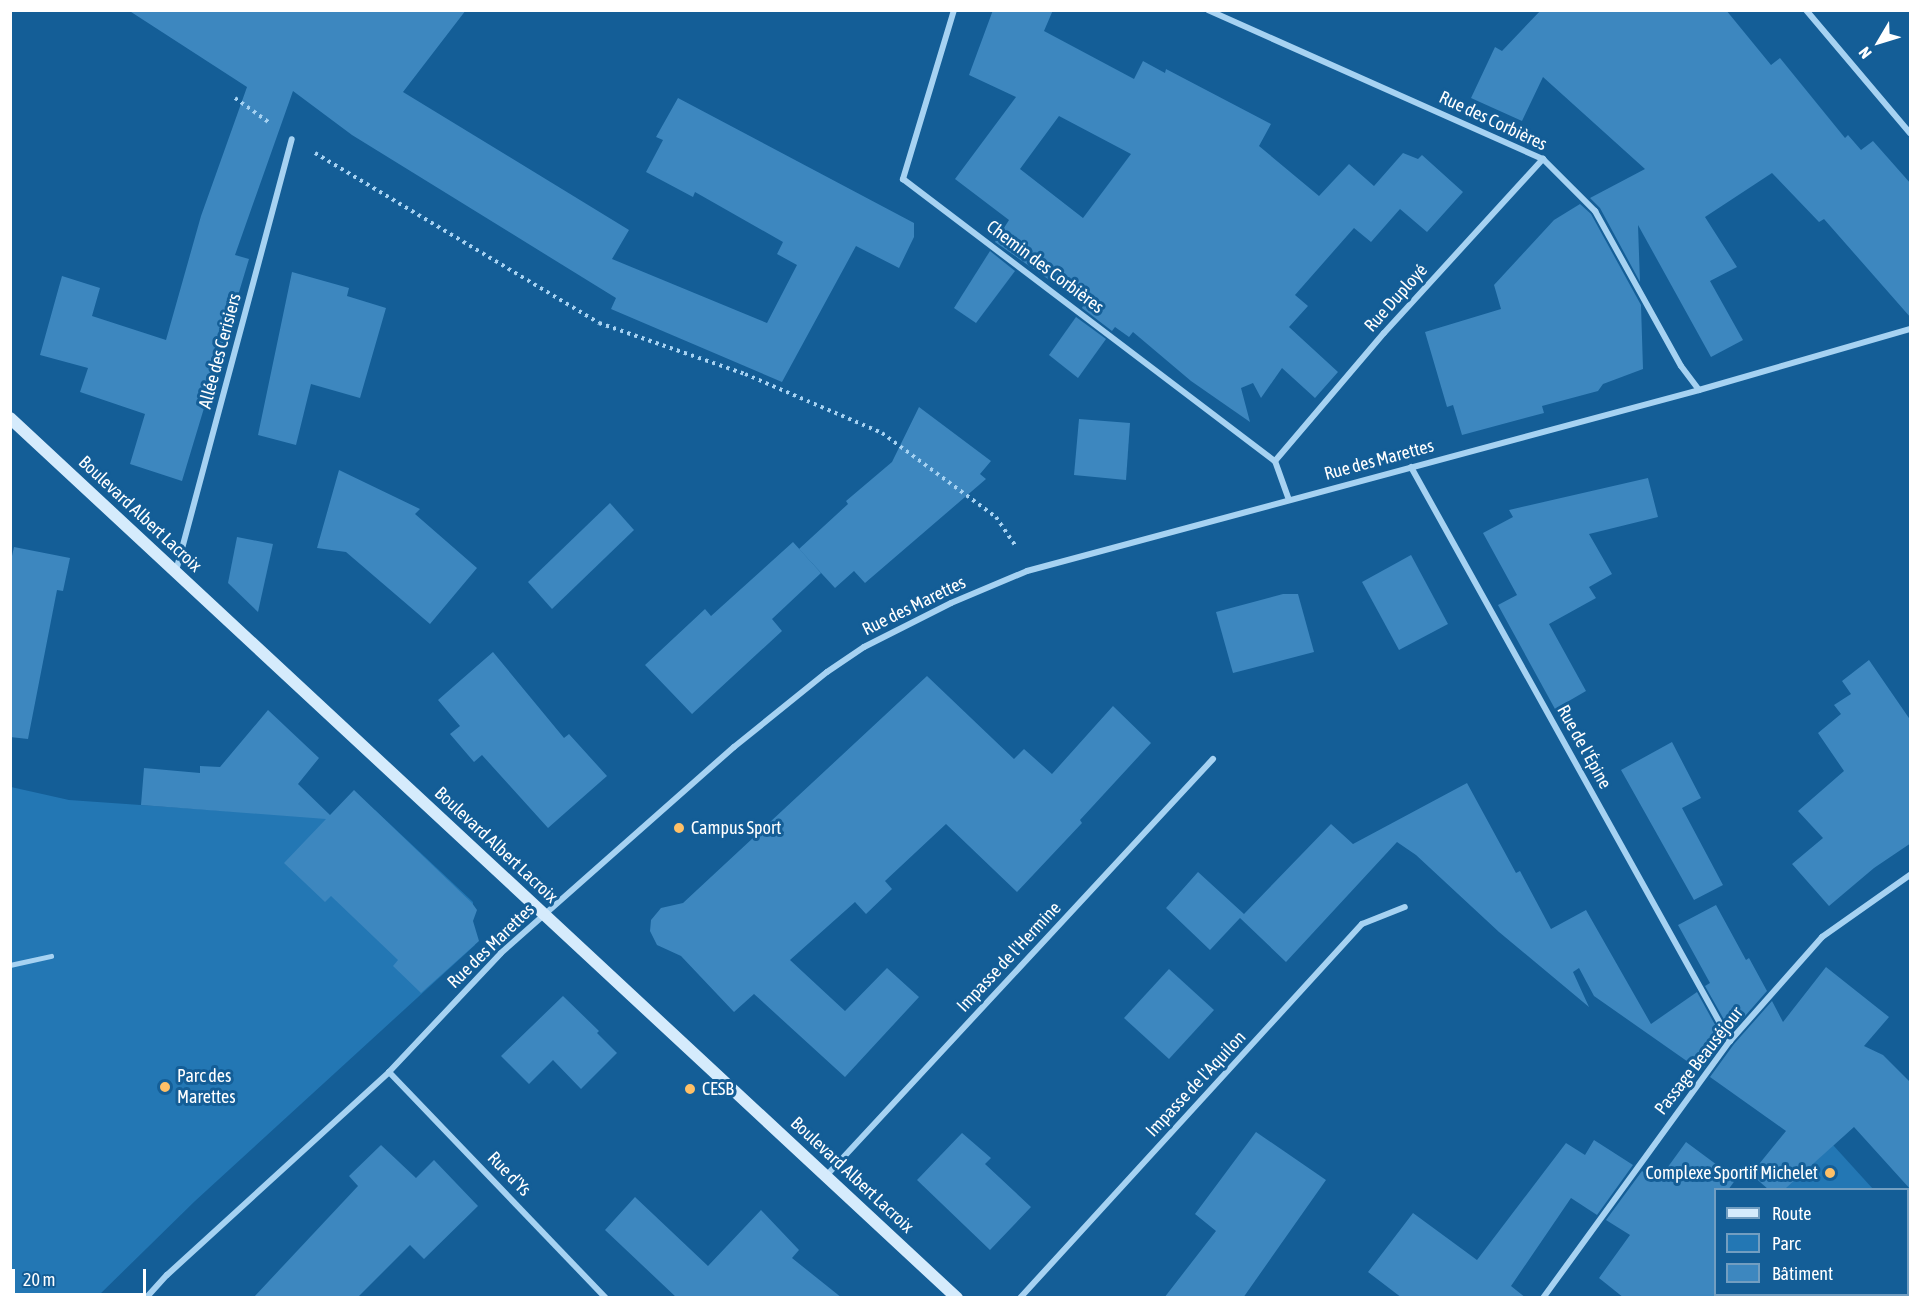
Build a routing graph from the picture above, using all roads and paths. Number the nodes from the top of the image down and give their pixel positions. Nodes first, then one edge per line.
1 (954, 10) edge
2 (1208, 10) edge
3 (1806, 10) edge
4 (236, 98) dead end
5 (1911, 133) edge
6 (292, 139) junction
7 (1543, 159) junction
8 (1911, 329) edge
9 (1699, 390) junction
10 (10, 418) edge
11 (1275, 461) junction
12 (1411, 467) junction
13 (1289, 500) junction
14 (1027, 571) junction
15 (176, 572) junction
16 (1213, 759) dead end
17 (1911, 875) edge
18 (1405, 907) dead end
19 (544, 914) junction
20 (51, 956) dead end
21 (10, 965) edge
22 (1730, 1041) junction
23 (389, 1072) junction
24 (826, 1176) junction
25 (146, 1298) edge
26 (606, 1298) edge
27 (957, 1298) edge
28 (1020, 1298) edge
29 (1543, 1298) edge

1 - 11 street, Chemin des Corbières
2 - 7 street, Rue des Corbières
3 - 5 street
4 - 6 path
6 - 14 path
6 - 15 street, Allée des Cerisiers
7 - 9 street, Rue des Corbières
7 - 11 street, Rue Duployé
8 - 9 street, Rue des Marettes
9 - 12 street, Rue des Marettes
10 - 15 street, Boulevard Albert Lacroix
11 - 13 street
12 - 13 street, Rue des Marettes
12 - 22 street, Rue de l'Épine
13 - 14 street, Rue des Marettes
14 - 19 street, Rue des Marettes
15 - 19 street, Boulevard Albert Lacroix
16 - 24 street, Impasse de l'Hermine
17 - 22 street, Passage Beauséjour
18 - 28 street, Impasse de l'Aquilon
19 - 23 street, Rue des Marettes
19 - 24 street, Boulevard Albert Lacroix
20 - 21 lane
22 - 29 street, Passage Beauséjour
23 - 25 street, Rue des Marettes
23 - 26 street, Rue d'Ys
24 - 27 street, Boulevard Albert Lacroix

